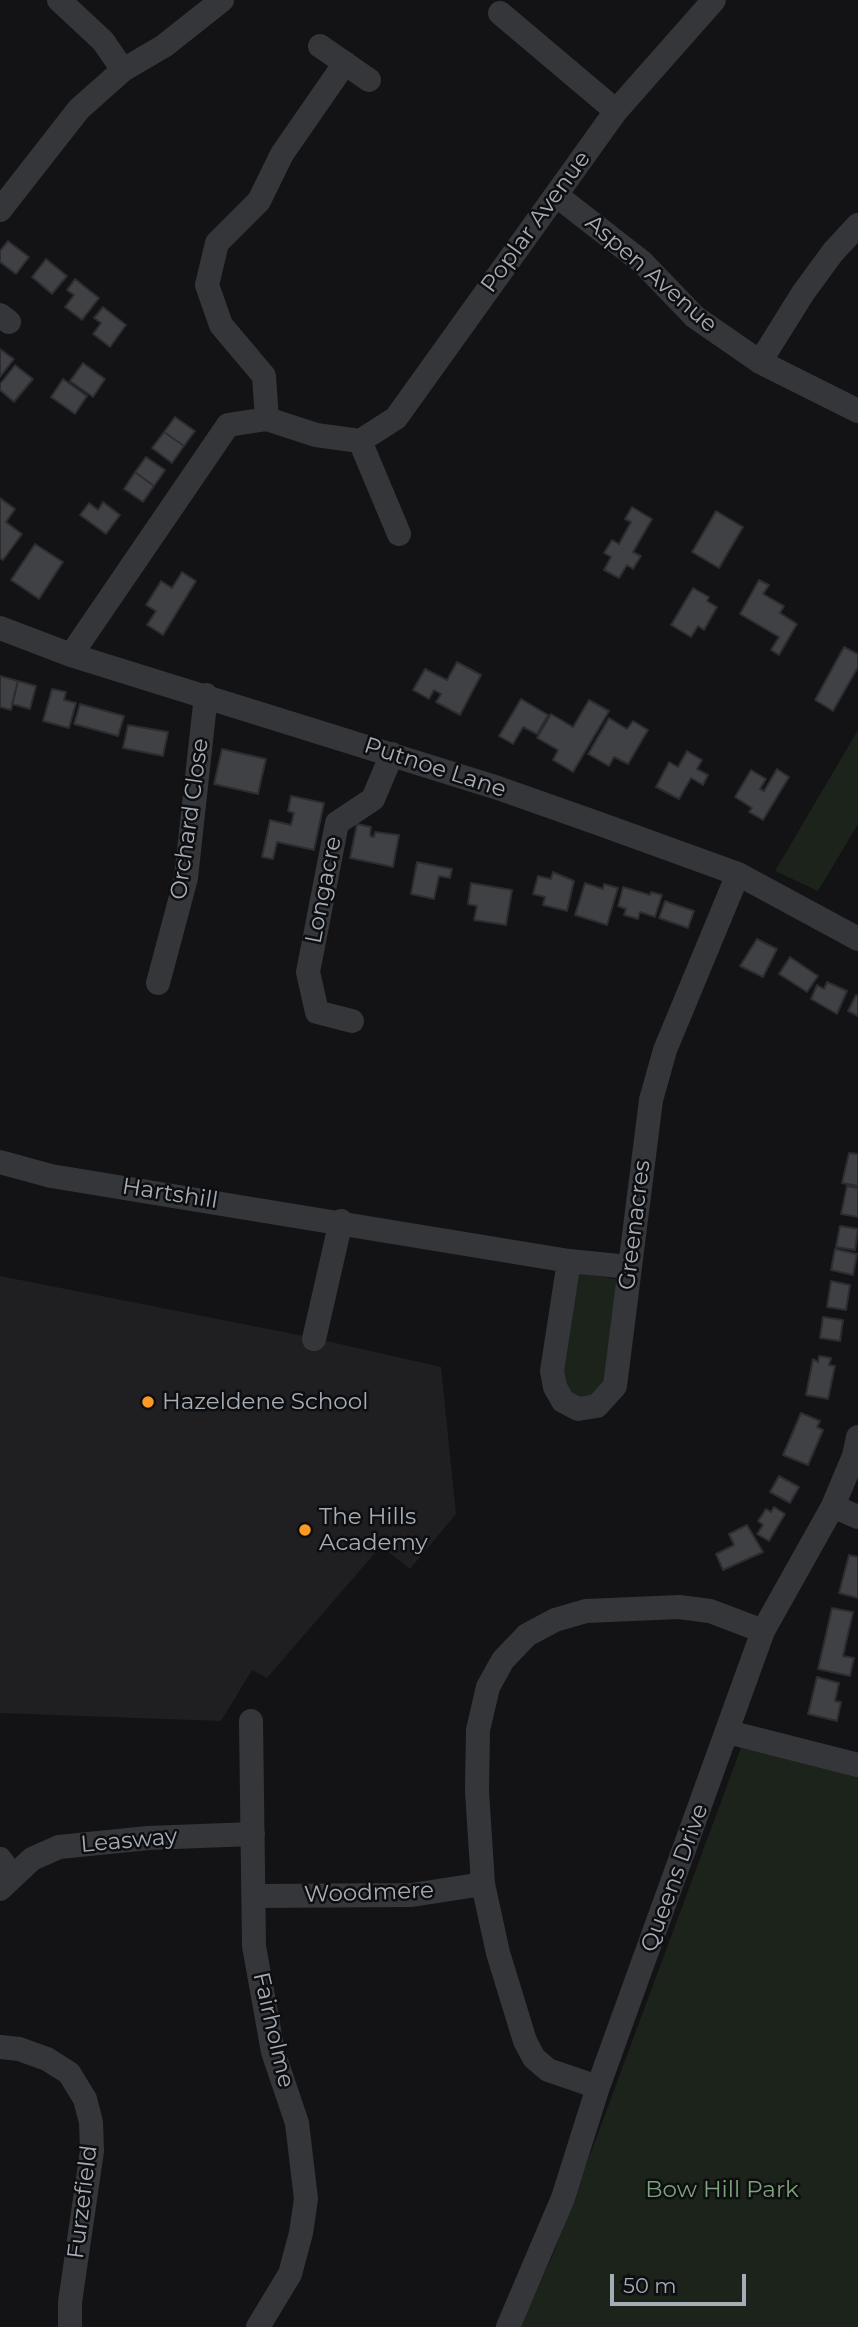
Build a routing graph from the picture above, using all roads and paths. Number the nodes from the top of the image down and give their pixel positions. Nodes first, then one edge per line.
1 (58, 0) edge
2 (222, 0) edge
3 (714, 0) edge
4 (500, 13) dead end
5 (320, 46) dead end
6 (345, 63) junction
7 (122, 70) junction
8 (369, 80) dead end
9 (616, 111) junction
10 (556, 195) junction
11 (0, 210) edge
12 (858, 225) edge
13 (761, 362) junction
14 (858, 411) edge
15 (267, 419) junction
16 (359, 442) junction
17 (399, 534) dead end
18 (0, 628) edge
19 (71, 655) junction
20 (206, 695) junction
21 (391, 754) junction
22 (738, 874) junction
23 (857, 937) edge
24 (159, 984) dead end
25 (352, 1021) dead end
26 (0, 1162) edge
27 (341, 1221) junction
28 (569, 1261) junction
29 (629, 1267) junction
30 (314, 1339) dead end
31 (858, 1437) edge
32 (833, 1506) junction
33 (858, 1517) edge
34 (763, 1632) junction
35 (251, 1721) dead end
36 (728, 1732) junction
37 (858, 1765) edge
38 (253, 1834) junction
39 (4, 1874) edge
40 (483, 1884) junction
41 (254, 1896) junction
42 (0, 2047) edge
43 (598, 2087) junction
44 (70, 2327) edge
45 (258, 2327) edge
46 (508, 2327) edge

1 - 7 street
2 - 7 street
3 - 9 street, Poplar Avenue
4 - 9 street
5 - 6 street
6 - 8 street
6 - 15 street
7 - 11 street
9 - 10 street, Poplar Avenue
10 - 13 street, Aspen Avenue
10 - 16 street, Poplar Avenue
12 - 13 street
13 - 14 street, Aspen Avenue
15 - 16 street
15 - 19 street
16 - 17 street
18 - 19 street, Putnoe Lane
19 - 20 street, Putnoe Lane
20 - 21 street, Putnoe Lane
20 - 24 street, Orchard Close
21 - 22 street, Putnoe Lane
21 - 25 street, Longacre
22 - 23 street, Putnoe Lane
22 - 29 street, Greenacres
26 - 27 street, Hartshill
27 - 28 street, Hartshill
27 - 30 street
28 - 29 street, Hartshill
28 - 29 street, Greenacres
31 - 32 street, Queens Drive
32 - 33 street
32 - 34 street, Queens Drive
34 - 36 street, Queens Drive
34 - 40 street
35 - 38 street, Fairholme
36 - 37 street
36 - 43 street, Queens Drive
38 - 39 street, Leasway
38 - 41 street, Fairholme
40 - 41 street, Woodmere
40 - 43 street
41 - 45 street, Fairholme
42 - 44 street, Furzefield
43 - 46 street, Queens Drive

